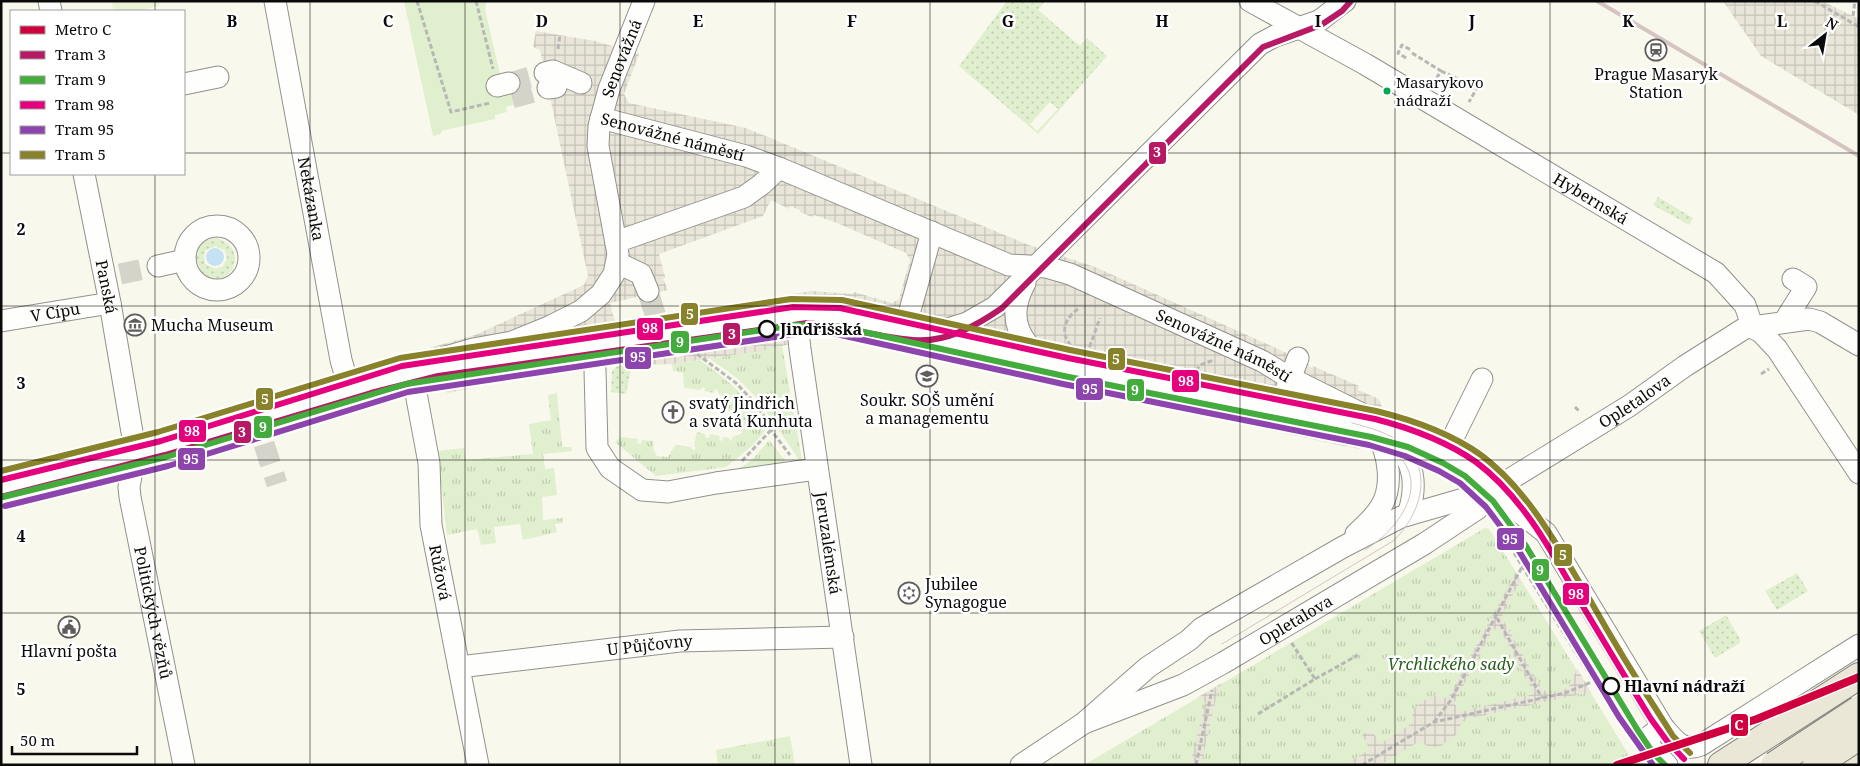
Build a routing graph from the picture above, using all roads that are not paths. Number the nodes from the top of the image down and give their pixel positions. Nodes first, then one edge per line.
1 (275, 1) edge
2 (644, 1) edge
3 (1250, 1) edge
4 (1345, 1) edge
5 (1301, 28) junction
6 (218, 77) dead end
7 (549, 83) tunnel mouth
8 (581, 83) dead end
9 (185, 84) edge
10 (601, 118) junction
11 (779, 168) junction
12 (84, 175) edge
13 (932, 232) junction
14 (616, 242) junction
15 (185, 260) dead end
16 (618, 263) junction
17 (158, 266) tunnel mouth
18 (1038, 266) junction
19 (1793, 278) dead end
20 (648, 291) tunnel mouth
21 (110, 303) junction
22 (1, 321) edge
23 (802, 321) junction
24 (1784, 322) junction
25 (22, 325) dead end
26 (1753, 328) junction
27 (911, 336) junction
28 (1859, 345) edge
29 (1298, 358) dead end
30 (1048, 367) junction
31 (595, 370) dead end
32 (413, 377) junction
33 (1290, 378) junction
34 (1482, 379) dead end
35 (351, 395) junction
36 (1277, 414) junction
37 (1385, 436) junction
38 (1437, 455) junction
39 (134, 460) junction
40 (816, 469) junction
41 (1859, 473) edge
42 (1493, 490) junction
43 (1, 493) edge
44 (1408, 515) junction
45 (1343, 547) junction
46 (843, 637) junction
47 (1859, 645) edge
48 (459, 667) junction
49 (1859, 676) edge
50 (1859, 709) edge
51 (1822, 716) dead end
52 (1795, 719) junction
53 (1084, 723) junction
54 (1663, 727) junction
55 (1686, 745) junction
56 (1853, 754) edge
57 (184, 765) edge
58 (478, 765) edge
59 (861, 765) edge
60 (1022, 765) edge
61 (1667, 765) edge
62 (1720, 765) edge
63 (1774, 765) edge
64 (1816, 765) edge

1 - 35 street, Nekázanka
2 - 10 street, Senovážná
3 - 5 street, Hybernská
4 - 5 street
5 - 18 street
5 - 26 street, Hybernská
6 - 9 street
7 - 8 street
10 - 11 street, Senovážné náměstí
10 - 14 street, Senovážné náměstí
11 - 13 street, Senovážné náměstí
11 - 14 street
12 - 21 street, Panská
13 - 18 street, Senovážné náměstí
13 - 27 street
14 - 16 street
15 - 17 street
16 - 20 street
16 - 32 street
18 - 27 street, Senovážné náměstí
18 - 30 street
18 - 33 street, Senovážné náměstí
19 - 24 street
21 - 22 street, V Cípu
21 - 25 street
21 - 39 street, Panská
23 - 27 street, Senovážné náměstí
23 - 32 street
23 - 40 street, Jeruzalémská
24 - 26 street, Opletalova
24 - 28 street, Opletalova
26 - 41 street
26 - 42 street, Opletalova
27 - 30 street, Senovážné náměstí
29 - 33 street
30 - 36 street, Senovážné náměstí
31 - 40 street
32 - 35 street
32 - 48 street, Růžová
33 - 36 street
33 - 38 street, Senovážné náměstí
34 - 38 street
35 - 39 street
36 - 37 street, Senovážné náměstí
37 - 38 street, Senovážné náměstí
37 - 44 street
37 - 45 street
38 - 42 street, Senovážné náměstí
39 - 43 street
39 - 57 street, Politických vězňů
40 - 46 street, Jeruzalémská
42 - 44 street, Opletalova
42 - 53 street, Opletalova
42 - 54 street, Senovážné náměstí
44 - 45 street, Opletalova
45 - 53 street, Opletalova
46 - 48 street, U Půjčovny
46 - 59 street, Jeruzalémská
47 - 55 street
48 - 58 street, Růžová
49 - 52 main road
50 - 63 main road, bridge
51 - 52 main road
52 - 62 main road
53 - 60 street, Opletalova
54 - 55 street, Senovážné náměstí
54 - 61 street
55 - 62 street, Senovážné náměstí
56 - 64 main road, bridge

